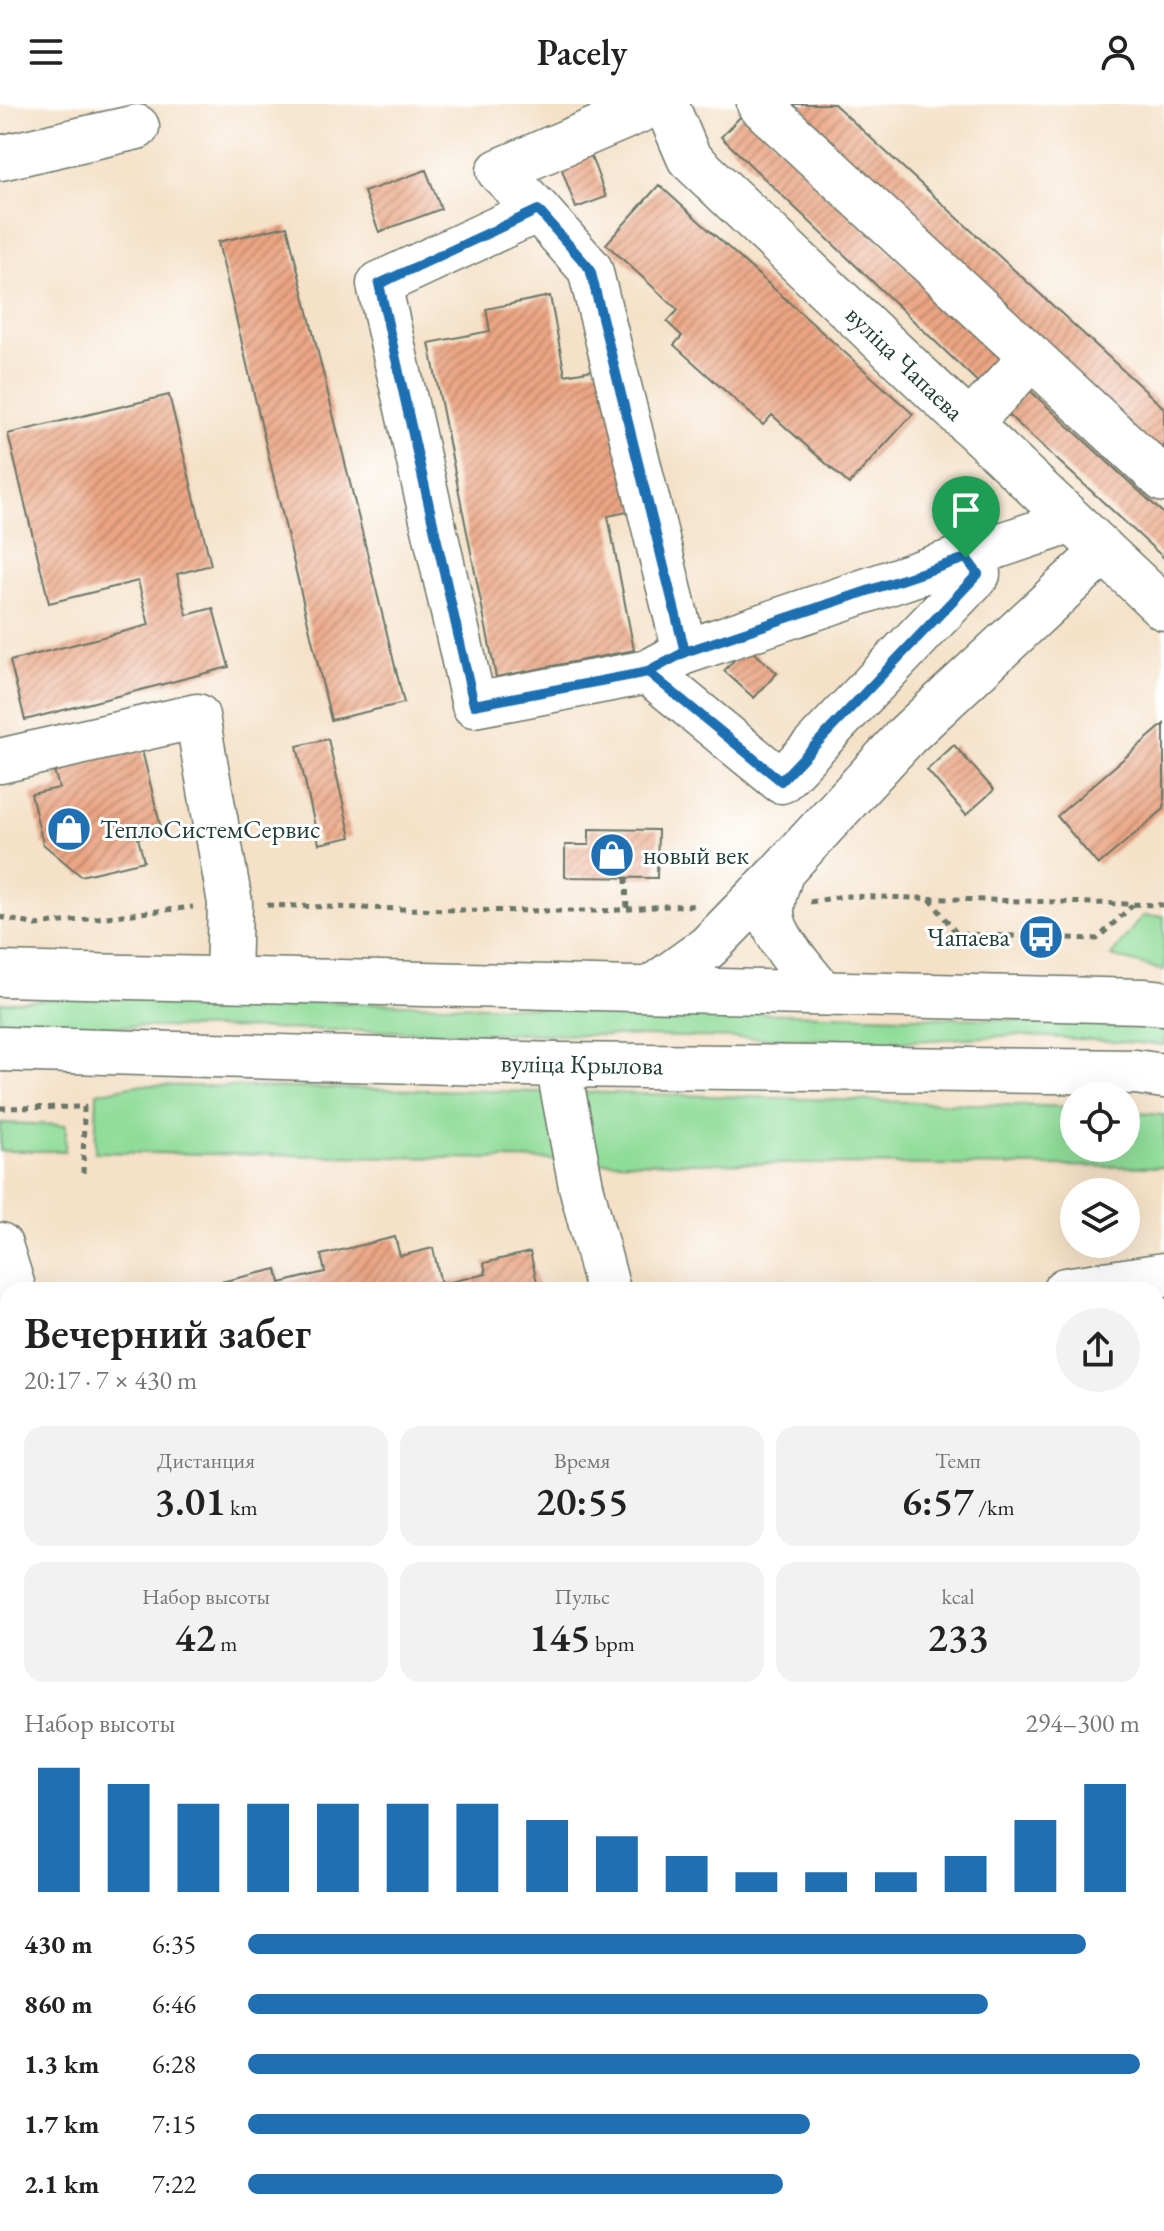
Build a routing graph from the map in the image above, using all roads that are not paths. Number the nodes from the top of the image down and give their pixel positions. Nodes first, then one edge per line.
1 (655, 104) edge
2 (666, 104) edge
3 (759, 104) edge
4 (137, 127) dead end
5 (0, 158) edge
6 (538, 210) junction
7 (1032, 357) junction
8 (969, 424) junction
9 (1164, 480) edge
10 (1072, 521) junction
11 (1104, 551) junction
12 (966, 558) junction
13 (1164, 608) edge
14 (666, 662) junction
15 (0, 761) edge
16 (782, 871) junction
17 (0, 974) edge
18 (228, 979) junction
19 (650, 989) junction
20 (822, 993) junction
21 (1164, 1003) edge
22 (0, 1049) edge
23 (558, 1065) junction
24 (1164, 1076) edge
25 (0, 1245) edge
26 (1164, 1275) edge
27 (12, 1282) edge
28 (606, 1282) edge
29 (1118, 1282) edge

1 - 6 main road
2 - 8 main road, вуліца Чапаева
3 - 7 main road
4 - 5 main road
6 - 14 main road
6 - 14 main road
7 - 8 main road
7 - 9 main road
8 - 10 main road, вуліца Чапаева
10 - 11 main road, вуліца Чапаева
10 - 12 main road
11 - 13 main road, вуліца Чапаева
11 - 16 main road
12 - 14 main road
12 - 14 main road
15 - 18 main road
16 - 19 main road
16 - 20 main road
17 - 18 main road
18 - 19 main road
19 - 20 main road
20 - 21 main road
22 - 23 main road, вуліца Крылова
23 - 24 main road, вуліца Крылова
23 - 28 main road
25 - 27 main road
26 - 29 main road

